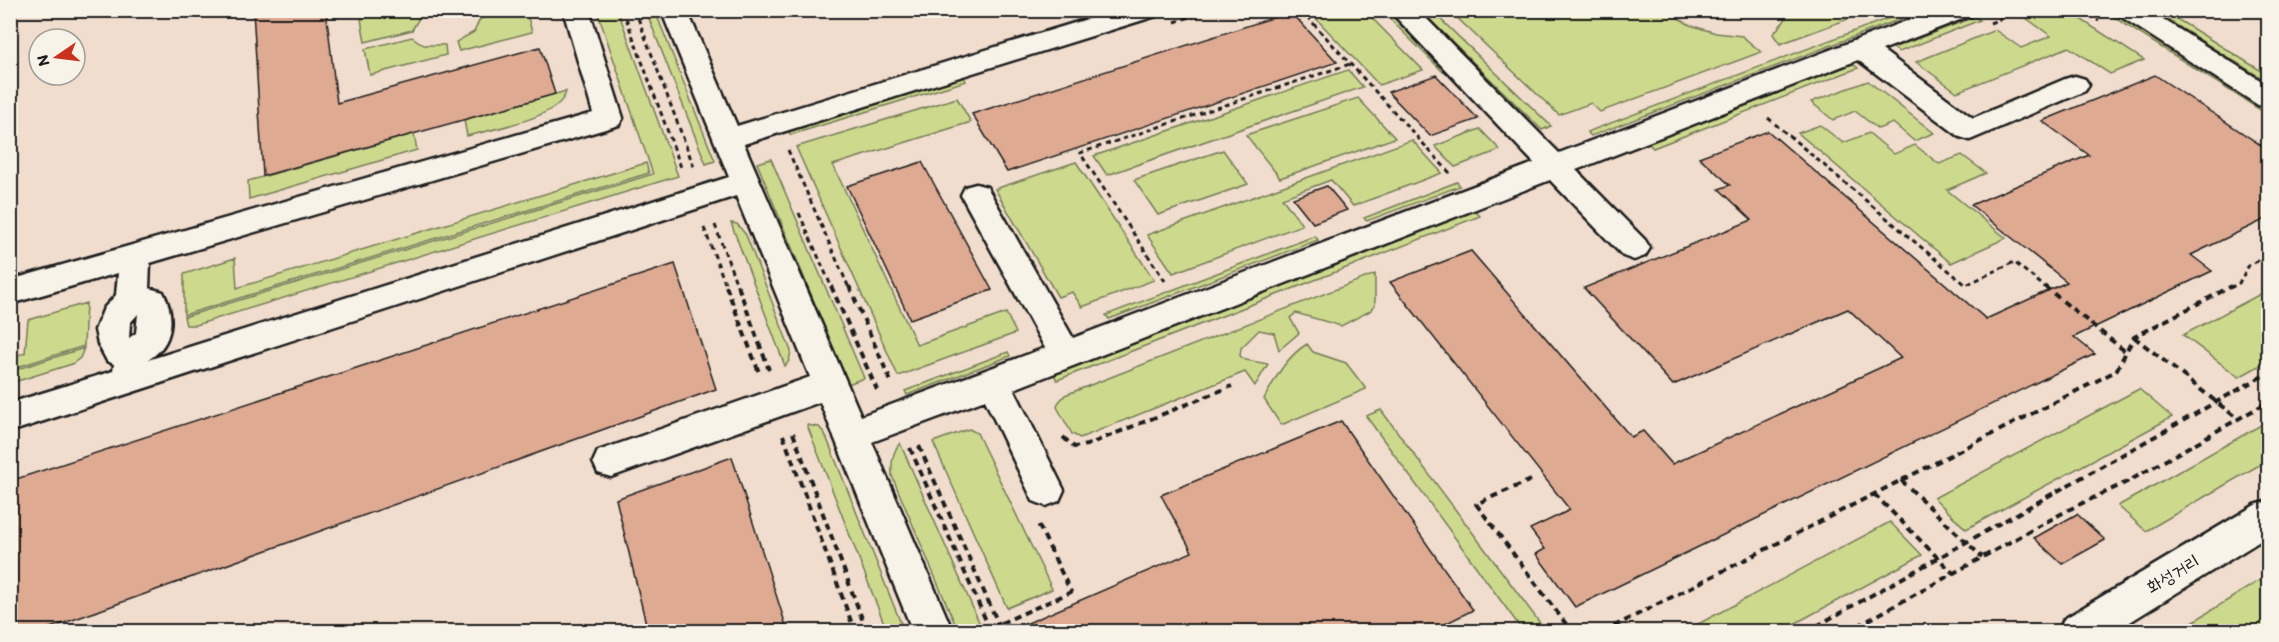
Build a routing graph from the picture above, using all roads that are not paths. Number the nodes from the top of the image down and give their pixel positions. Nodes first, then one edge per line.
1 (576, 10) edge
2 (674, 10) edge
3 (1147, 10) edge
4 (1402, 10) edge
5 (1961, 10) edge
6 (2129, 10) edge
7 (1863, 50) junction
8 (2075, 85) dead end
9 (2268, 98) edge
10 (728, 139) junction
11 (1554, 167) junction
12 (744, 183) junction
13 (976, 195) dead end
14 (1634, 248) dead end
15 (135, 256) junction
16 (10, 292) edge
17 (1066, 355) junction
18 (130, 366) junction
19 (994, 382) junction
20 (829, 384) junction
21 (10, 418) edge
22 (851, 435) junction
23 (611, 462) dead end
24 (1040, 504) road end
25 (2268, 517) edge
26 (933, 632) edge
27 (2078, 632) edge

1 - 15 street
2 - 10 street
3 - 10 street
4 - 11 street
5 - 7 street
6 - 9 street
7 - 8 street
7 - 11 street
10 - 12 street
11 - 14 street
11 - 17 street
12 - 18 street
12 - 20 street
13 - 17 street
15 - 16 street
15 - 18 street
17 - 19 street
18 - 21 street
19 - 22 street
19 - 24 street
20 - 22 street
20 - 23 street
22 - 26 street
25 - 27 street, 화성거리

